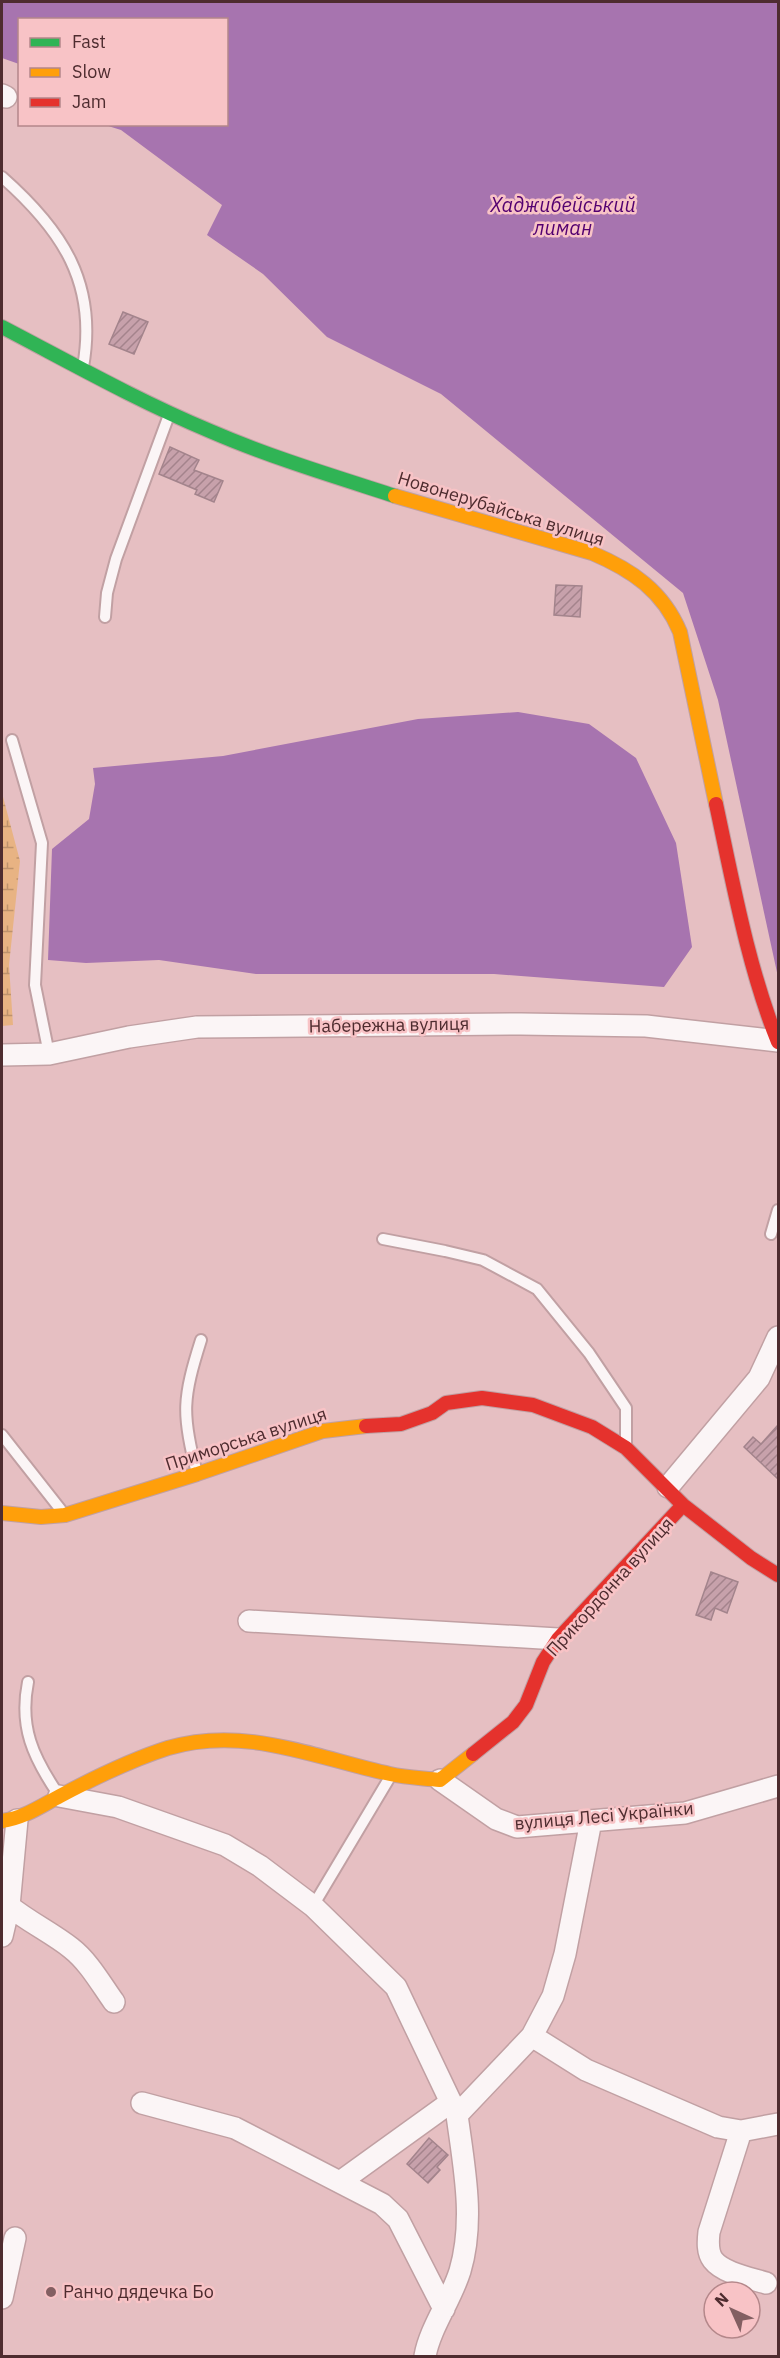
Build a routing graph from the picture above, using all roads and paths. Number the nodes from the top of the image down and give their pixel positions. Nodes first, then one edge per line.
1 (2, 177) edge
2 (2, 327) edge
3 (83, 369) junction
4 (169, 414) junction
5 (105, 617) dead end
6 (12, 740) dead end
7 (778, 1041) edge
8 (2, 1054) edge
9 (49, 1054) junction
10 (778, 1210) edge
11 (771, 1234) dead end
12 (383, 1239) dead end
13 (778, 1337) edge
14 (201, 1340) dead end
15 (2, 1435) edge
16 (626, 1449) junction
17 (197, 1474) junction
18 (668, 1488) junction
19 (683, 1505) junction
20 (2, 1513) edge
21 (65, 1515) junction
22 (778, 1575) edge
23 (249, 1622) dead end
24 (558, 1639) junction
25 (28, 1682) dead end
26 (392, 1774) junction
27 (440, 1780) junction
28 (778, 1786) edge
29 (59, 1796) junction
30 (9, 1820) edge
31 (591, 1821) junction
32 (9, 1906) junction
33 (313, 1906) junction
34 (2, 1936) edge
35 (114, 2002) dead end
36 (532, 2036) junction
37 (142, 2103) dead end
38 (454, 2109) junction
39 (778, 2124) edge
40 (741, 2132) junction
41 (340, 2182) junction
42 (15, 2238) dead end
43 (765, 2283) dead end
44 (2, 2298) edge
45 (444, 2309) junction
46 (425, 2356) edge

1 - 3 lane
2 - 3 street, Новонерубайська вулиця
3 - 4 street, Новонерубайська вулиця
4 - 5 lane
4 - 7 street, Новонерубайська вулиця
6 - 9 lane
7 - 9 street, Набережна вулиця
8 - 9 street, Набережна вулиця
10 - 11 lane
12 - 16 lane
13 - 18 street, Прикордонна вулиця
14 - 17 lane
15 - 21 lane
16 - 17 street, Приморська вулиця
16 - 18 street, Приморська вулиця
17 - 21 street, Приморська вулиця
18 - 19 street, Приморська вулиця
19 - 22 street, Приморська вулиця
19 - 24 street, Прикордонна вулиця
20 - 21 street, Приморська вулиця
23 - 24 street
24 - 27 street, Прикордонна вулиця
25 - 29 lane
26 - 27 street
26 - 29 street
26 - 33 lane
27 - 31 street, вулиця Лесі Українки
28 - 31 street, вулиця Лесі Українки
29 - 30 street
29 - 33 street
30 - 32 street
31 - 36 street
32 - 34 street
32 - 35 street
33 - 38 street
36 - 38 street
36 - 40 street
37 - 41 street
38 - 41 street
38 - 45 street
39 - 40 street
40 - 43 street
41 - 45 street
42 - 44 street
45 - 46 street

